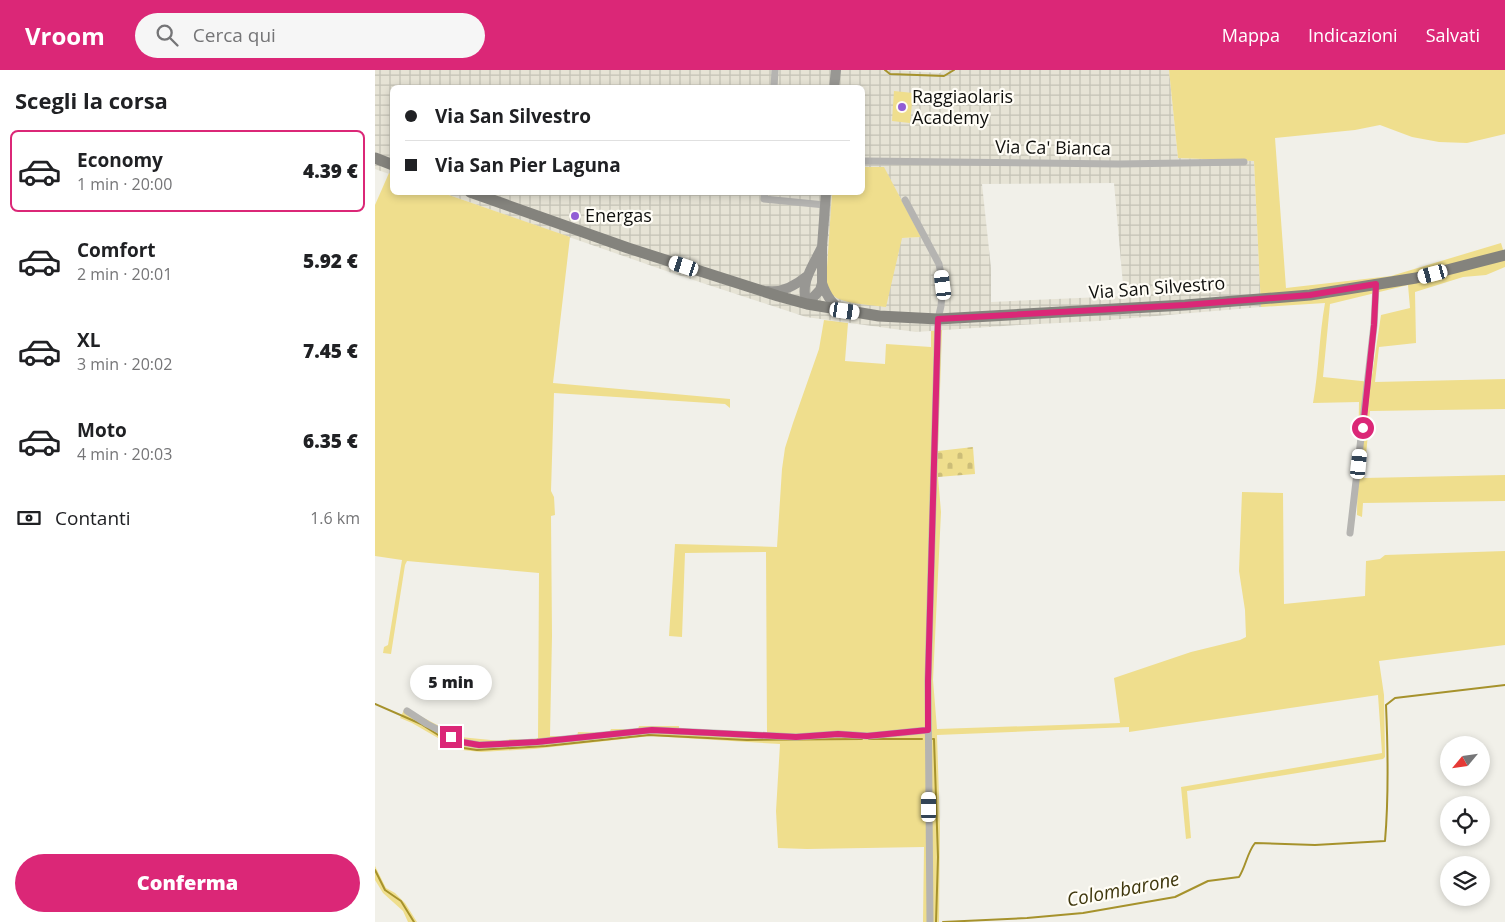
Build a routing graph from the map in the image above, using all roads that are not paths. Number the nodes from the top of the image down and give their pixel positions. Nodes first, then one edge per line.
1 (775, 70) edge
2 (836, 70) edge
3 (774, 85) edge
4 (835, 85) edge
5 (375, 158) edge
6 (865, 161) edge
7 (1244, 162) dead end
8 (390, 164) edge
9 (478, 195) edge
10 (765, 195) edge
11 (826, 195) edge
12 (905, 200) dead end
13 (825, 205) junction
14 (822, 247) junction
15 (1505, 255) edge
16 (807, 276) junction
17 (822, 283) junction
18 (1376, 284) junction
19 (759, 290) junction
20 (807, 304) junction
21 (845, 311) junction
22 (938, 319) junction
23 (1350, 533) dead end
24 (407, 711) dead end
25 (928, 730) junction
26 (930, 922) edge

1 - 3 street
2 - 4 street
5 - 8 main road
6 - 7 street, Via Ca' Bianca
9 - 19 main road, Via San Silvestro
10 - 13 street
11 - 13 street
12 - 22 street
13 - 14 street
14 - 16 street
14 - 17 street
15 - 18 main road, Via San Silvestro
16 - 19 street
16 - 20 street
17 - 20 street
17 - 21 street
18 - 22 main road, Via San Silvestro
18 - 23 street
19 - 20 main road, Via San Silvestro
20 - 21 main road, Via San Silvestro
21 - 22 main road, Via San Silvestro
22 - 25 street
24 - 25 street
25 - 26 street

